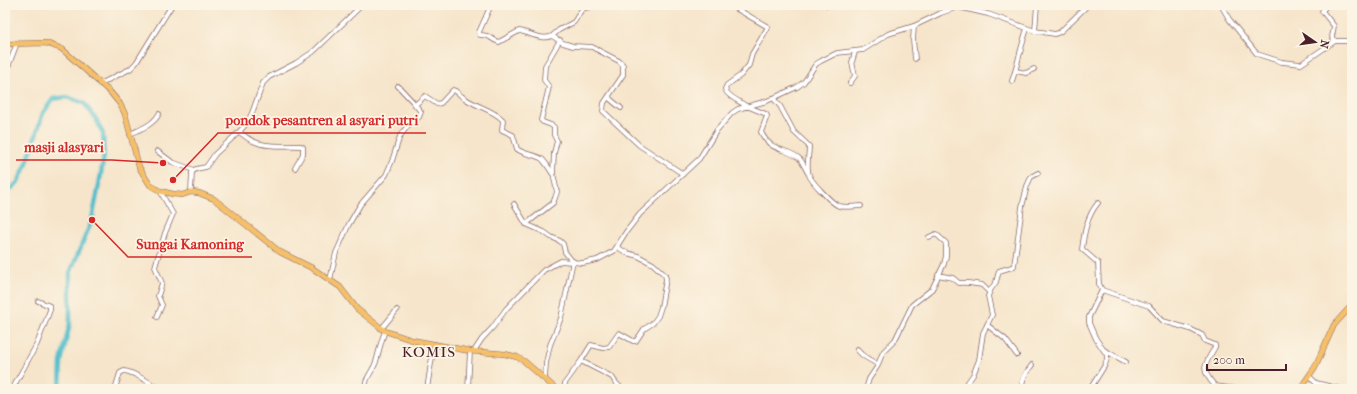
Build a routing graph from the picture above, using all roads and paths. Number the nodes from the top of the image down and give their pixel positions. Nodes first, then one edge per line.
1 (172, 5) edge
2 (362, 5) edge
3 (491, 5) edge
4 (596, 5) edge
5 (730, 5) edge
6 (783, 5) edge
7 (792, 5) edge
8 (827, 5) edge
9 (832, 5) edge
10 (974, 5) edge
11 (1037, 5) edge
12 (1088, 5) edge
13 (1221, 5) edge
14 (1327, 5) edge
15 (972, 11) junction
16 (914, 26) junction
17 (1027, 29) junction
18 (1035, 31) junction
19 (552, 36) junction
20 (560, 40) junction
21 (1335, 41) junction
22 (1352, 41) edge
23 (17, 43) junction
24 (5, 44) edge
25 (855, 52) junction
26 (915, 59) dead end
27 (8, 67) dead end
28 (1034, 69) dead end
29 (1016, 71) junction
30 (1012, 81) dead end
31 (850, 82) dead end
32 (100, 84) junction
33 (398, 86) dead end
34 (609, 95) junction
35 (772, 98) junction
36 (415, 105) junction
37 (748, 107) junction
38 (621, 108) dead end
39 (159, 114) dead end
40 (239, 132) junction
41 (130, 134) junction
42 (157, 151) dead end
43 (296, 168) dead end
44 (194, 170) junction
45 (553, 173) junction
46 (1038, 173) dead end
47 (683, 174) junction
48 (809, 175) junction
49 (160, 191) junction
50 (190, 192) junction
51 (1098, 203) dead end
52 (514, 204) dead end
53 (861, 206) dead end
54 (526, 224) junction
55 (929, 237) dead end
56 (617, 247) junction
57 (572, 261) junction
58 (938, 275) junction
59 (330, 280) junction
60 (1102, 290) junction
61 (989, 292) junction
62 (38, 301) dead end
63 (1352, 305) edge
64 (397, 310) dead end
65 (157, 317) dead end
66 (987, 326) junction
67 (383, 330) junction
68 (434, 344) junction
69 (1102, 348) junction
70 (857, 349) dead end
71 (472, 351) junction
72 (1018, 355) dead end
73 (581, 361) junction
74 (1126, 362) dead end
75 (878, 365) junction
76 (1032, 365) dead end
77 (1309, 376) junction
78 (545, 378) junction
79 (13, 389) edge
80 (115, 389) edge
81 (159, 389) edge
82 (365, 389) edge
83 (427, 389) edge
84 (468, 389) edge
85 (556, 389) edge
86 (564, 389) edge
87 (622, 389) edge
88 (866, 389) edge
89 (963, 389) edge
90 (1022, 389) edge
91 (1090, 389) edge
92 (1237, 389) edge
93 (1300, 389) edge
94 (1341, 389) edge

1 - 32 street
2 - 40 street
3 - 19 street
4 - 19 street
5 - 37 street
6 - 7 street
8 - 9 street
10 - 15 street
11 - 18 street
12 - 18 street
13 - 21 street
14 - 21 street
15 - 16 street
15 - 17 street
16 - 25 street
16 - 26 street
17 - 18 street
17 - 29 street
19 - 20 street
20 - 34 street
20 - 45 street
21 - 22 street
23 - 24 main road
23 - 27 street
23 - 32 main road
25 - 31 street
25 - 35 street
28 - 29 street
29 - 30 street
32 - 41 main road
33 - 36 street
34 - 38 street
34 - 47 street
35 - 37 street
35 - 48 street
36 - 45 street
36 - 59 street
37 - 47 street
37 - 48 street
39 - 41 street
40 - 43 street
40 - 44 street
41 - 49 main road
42 - 44 street
44 - 50 street
45 - 54 street
46 - 61 street
47 - 56 street
48 - 53 street
49 - 50 main road
49 - 65 street
50 - 59 main road
51 - 60 street
52 - 54 street
54 - 57 street
55 - 58 street
56 - 57 street
56 - 73 street
57 - 71 street
57 - 78 street
58 - 61 street
58 - 75 street
59 - 67 main road
60 - 69 street
60 - 92 street
61 - 66 street
62 - 79 street
63 - 77 main road
64 - 67 street
66 - 72 street
66 - 89 street
67 - 68 main road
67 - 82 street
68 - 71 main road
68 - 83 street
69 - 74 street
69 - 91 street
70 - 75 street
71 - 78 main road
71 - 84 street
73 - 86 street
73 - 87 street
75 - 88 street
76 - 90 street
77 - 93 main road
77 - 94 street
78 - 85 main road
80 - 81 street

